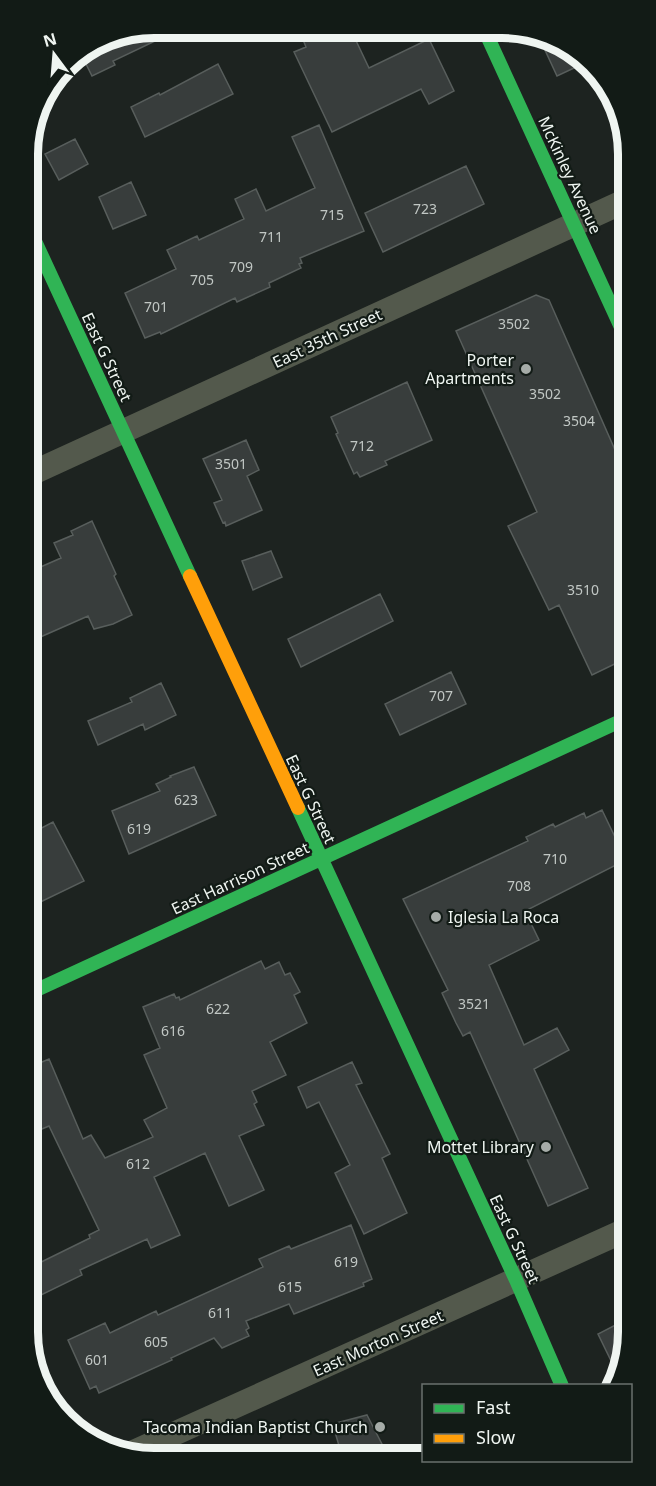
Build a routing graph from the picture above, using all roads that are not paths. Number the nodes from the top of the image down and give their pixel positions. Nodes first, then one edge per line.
1 (488, 38) edge
2 (618, 204) edge
3 (574, 224) junction
4 (38, 247) edge
5 (618, 319) edge
6 (124, 431) junction
7 (38, 470) edge
8 (618, 722) edge
9 (320, 859) junction
10 (38, 989) edge
11 (618, 1234) edge
12 (516, 1280) junction
13 (561, 1384) edge
14 (143, 1448) edge

1 - 3 street, McKinley Avenue
2 - 3 street, East 35th Street
3 - 5 street, McKinley Avenue
3 - 6 street, East 35th Street
4 - 6 street, East G Street
6 - 7 street, East 35th Street
6 - 9 street, East G Street
8 - 9 street, East Harrison Street
9 - 10 street, East Harrison Street
9 - 12 street, East G Street
11 - 12 street, East Morton Street
12 - 13 street, East G Street
12 - 14 street, East Morton Street

